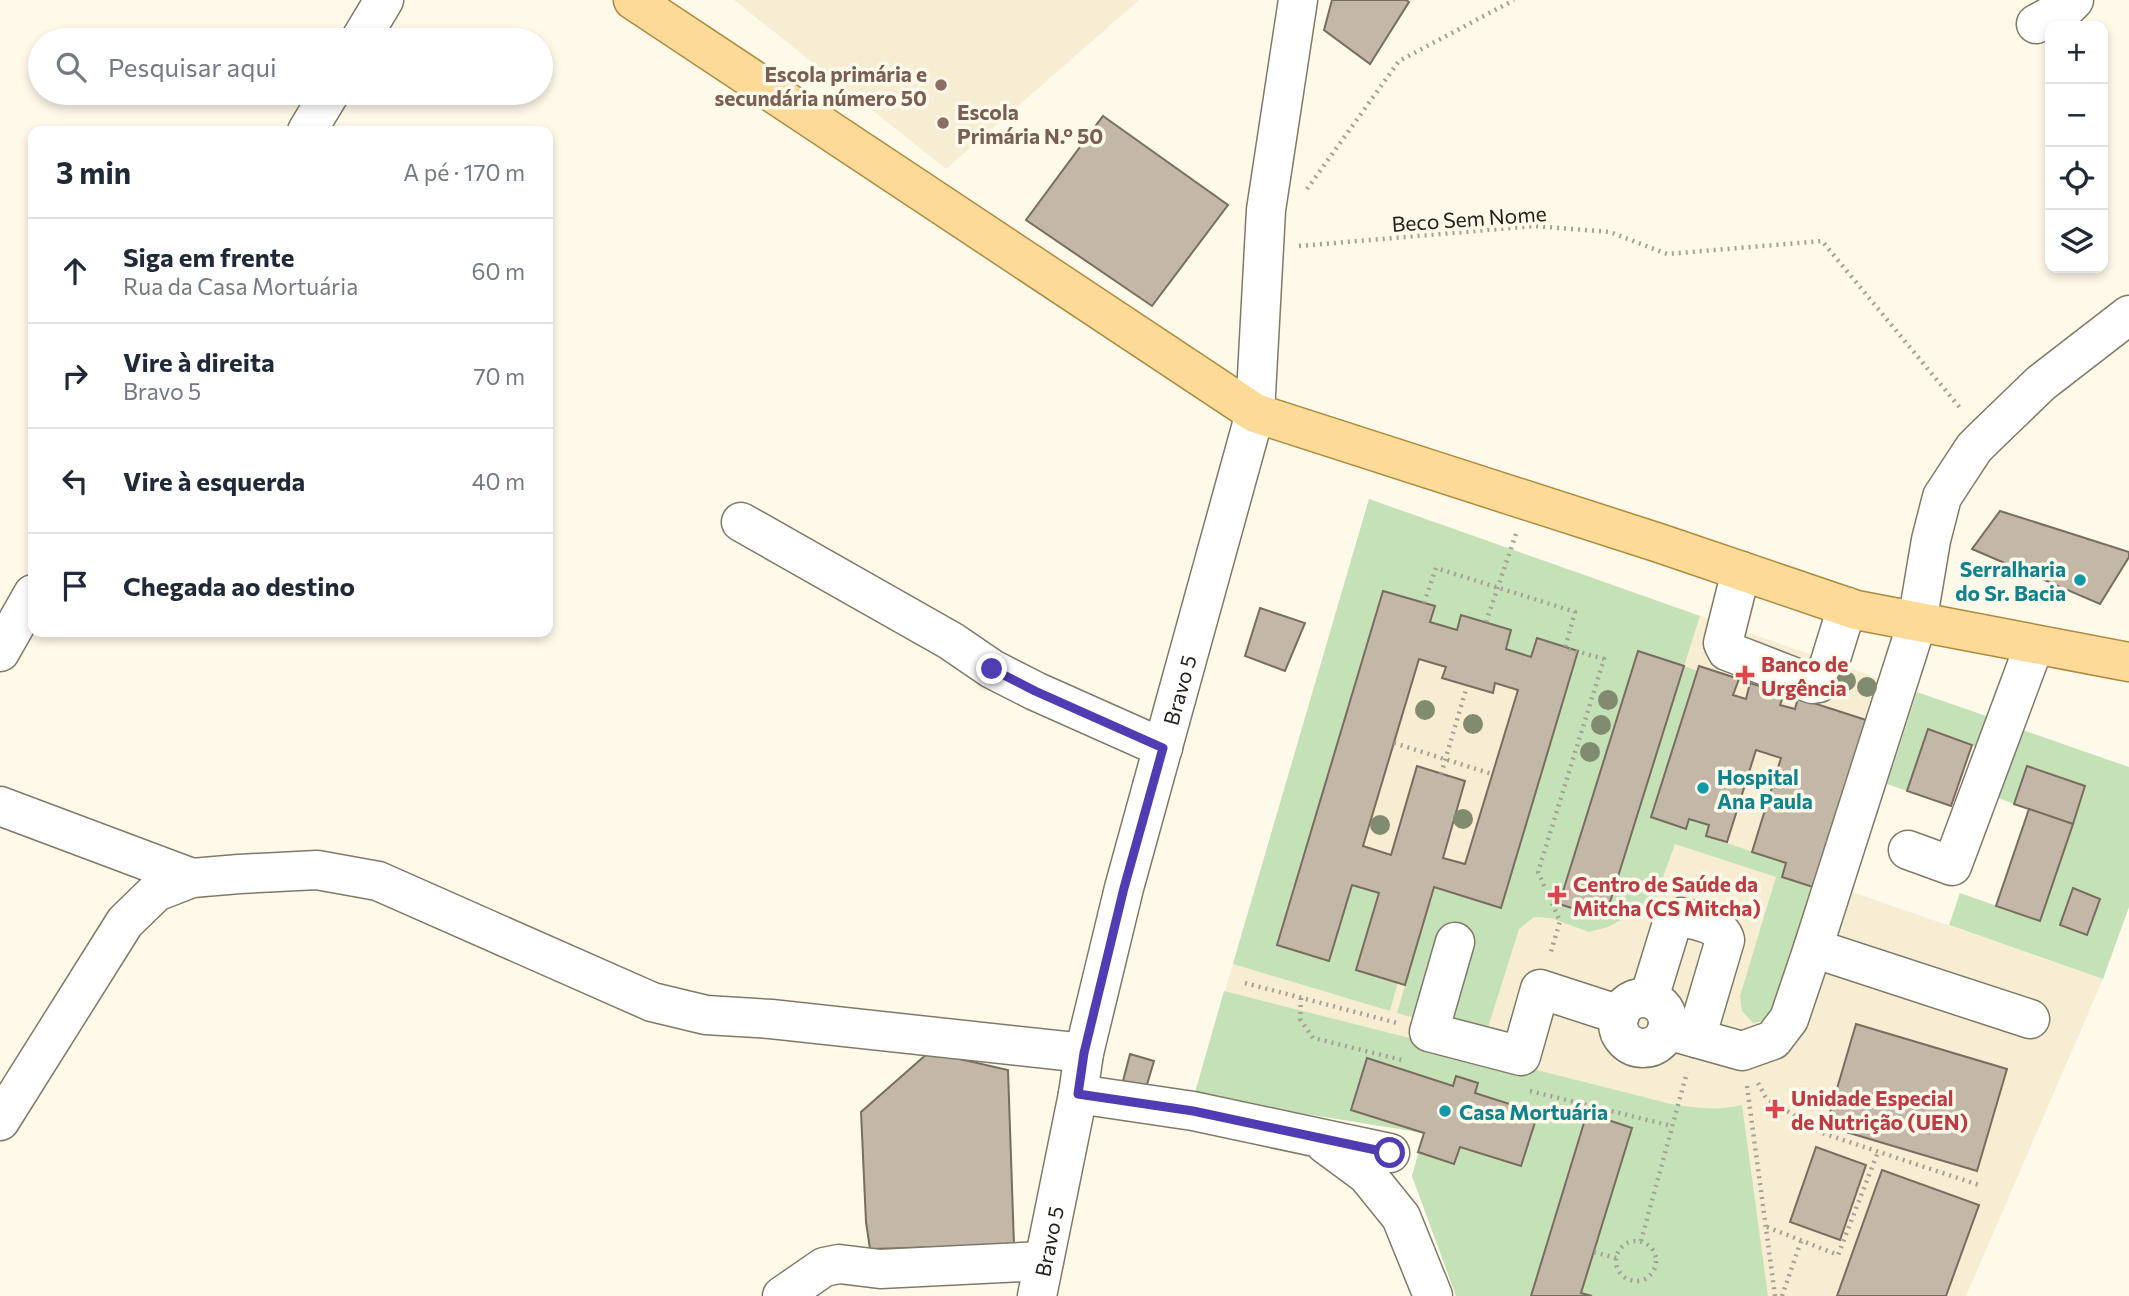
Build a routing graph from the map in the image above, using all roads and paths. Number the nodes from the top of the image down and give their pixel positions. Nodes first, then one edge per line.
1 (384, 0) edge
2 (633, 0) edge
3 (1298, 0) edge
4 (1514, 0) edge
5 (2074, 0) edge
6 (2036, 24) dead end
7 (367, 28) edge
8 (323, 105) edge
9 (310, 126) edge
10 (1303, 194) dead end
11 (1263, 249) junction
12 (2129, 315) edge
13 (1255, 413) junction
14 (1985, 437) junction
15 (1528, 501) junction
16 (741, 522) dead end
17 (1741, 571) junction
18 (1498, 587) junction
19 (28, 603) edge
20 (1424, 603) dead end
21 (1847, 607) junction
22 (1486, 622) dead end
23 (1917, 624) junction
24 (2034, 646) junction
25 (0, 652) edge
26 (2129, 662) edge
27 (1467, 686) dead end
28 (1394, 743) dead end
29 (1163, 748) junction
30 (1445, 760) junction
31 (1441, 774) dead end
32 (1492, 774) dead end
33 (0, 806) edge
34 (1908, 850) dead end
35 (192, 878) junction
36 (1455, 942) dead end
37 (1813, 948) junction
38 (1245, 983) dead end
39 (1540, 989) junction
40 (2030, 1019) dead end
41 (1658, 1020) junction
42 (1429, 1031) junction
43 (1742, 1051) junction
44 (1084, 1053) junction
45 (1078, 1094) junction
46 (0, 1121) edge
47 (1318, 1138) junction
48 (1878, 1152) junction
49 (1390, 1153) dead end
50 (1979, 1185) dead end
51 (1766, 1226) junction
52 (1641, 1241) junction
53 (1801, 1241) junction
54 (1594, 1252) dead end
55 (1616, 1258) junction
56 (1041, 1278) edge
57 (782, 1296) edge
58 (1433, 1296) edge
59 (1775, 1296) edge
60 (1782, 1296) edge

1 - 7 street
2 - 13 main road
3 - 11 street, Bravo 5
4 - 10 path
5 - 6 street
8 - 9 street
11 - 13 street, Bravo 5
11 - 14 path, Beco Sem Nome
12 - 14 street
13 - 15 main road
13 - 29 street, Bravo 5
14 - 23 street
15 - 17 main road
15 - 18 path
16 - 29 street
17 - 21 main road
17 - 21 street
18 - 20 path
18 - 22 path
18 - 39 path
19 - 25 street
21 - 23 main road
23 - 24 main road
23 - 37 street
24 - 26 main road
24 - 34 street
27 - 30 path
28 - 30 path
29 - 44 street, Bravo 5
30 - 31 path
30 - 32 path
33 - 35 street
35 - 44 street
35 - 46 street
36 - 42 street
37 - 40 street
37 - 43 street
38 - 42 path
39 - 41 street
39 - 42 street
41 - 43 street
41 - 52 path
43 - 48 path
43 - 51 path
44 - 45 street, Bravo 5
45 - 47 street
45 - 56 street, Bravo 5
47 - 49 street
47 - 58 street
48 - 50 path
48 - 53 path
51 - 53 path
51 - 59 path
52 - 55 path
52 - 55 path
53 - 60 path
54 - 55 path
56 - 57 street

